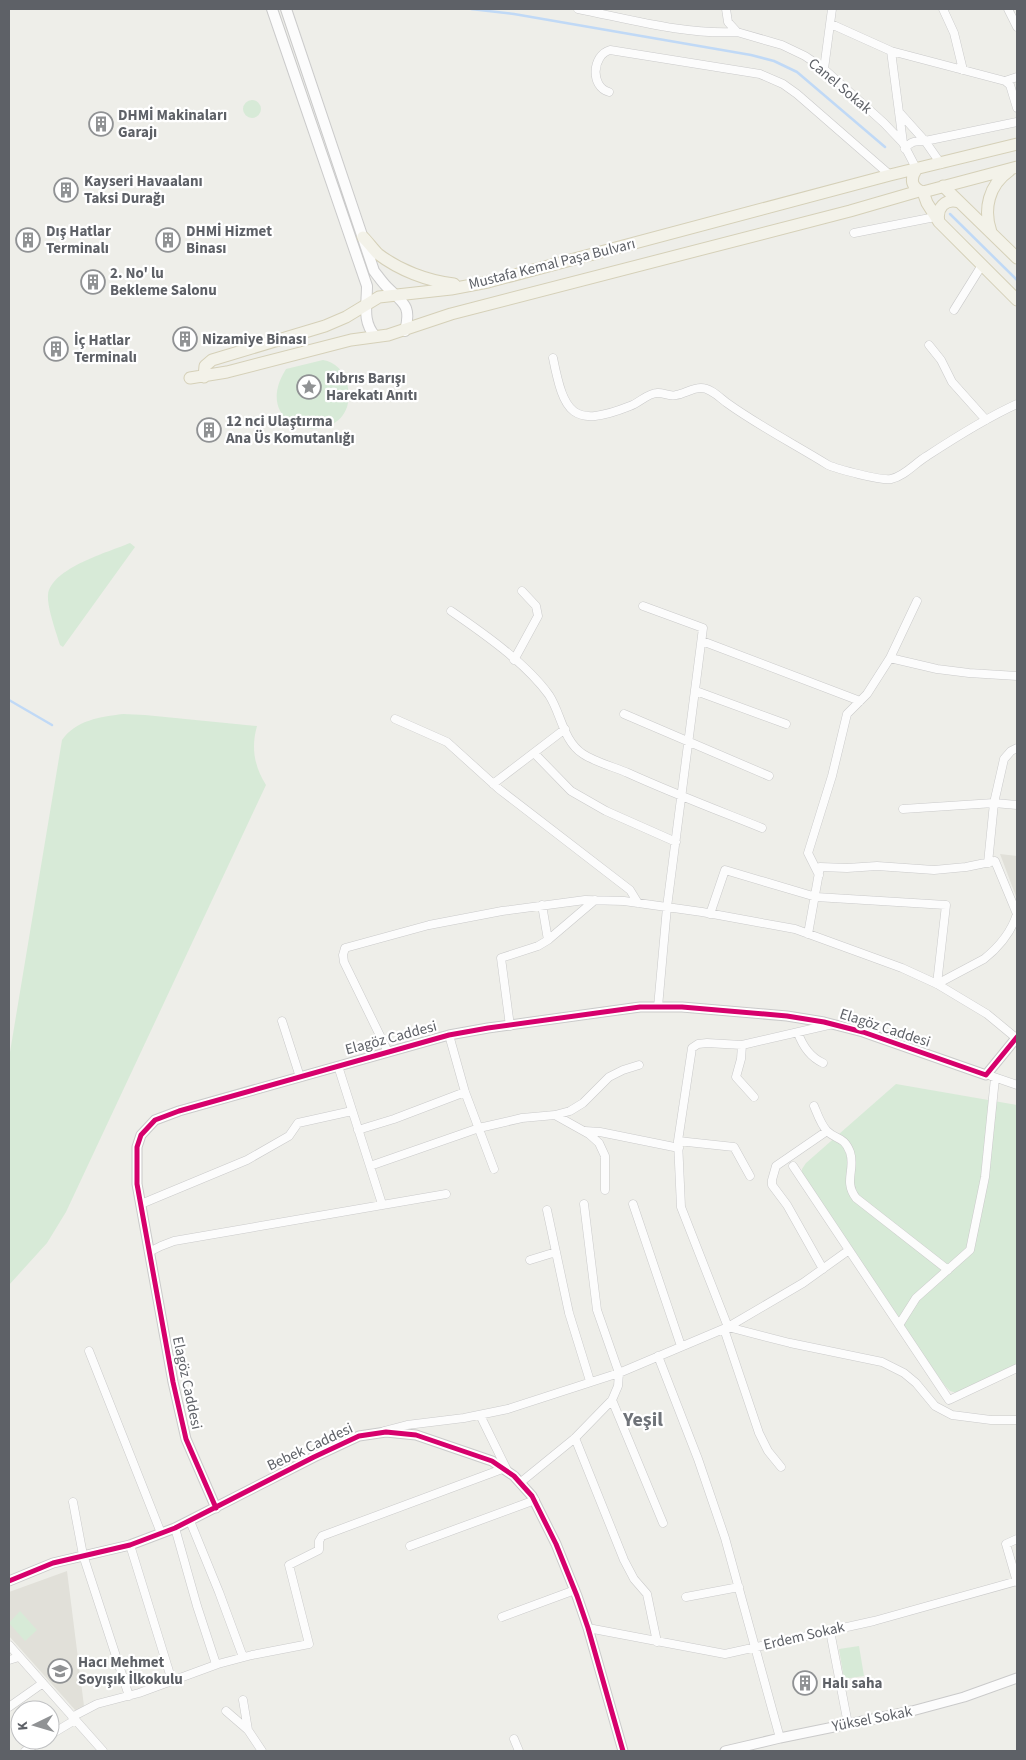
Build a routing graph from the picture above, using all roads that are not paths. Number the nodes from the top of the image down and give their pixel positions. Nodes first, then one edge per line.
1 (272, 9) edge
2 (286, 9) edge
3 (578, 9) edge
4 (726, 9) edge
5 (832, 9) edge
6 (943, 9) edge
7 (1008, 9) edge
8 (831, 24) junction
9 (1017, 27) edge
10 (737, 32) junction
11 (891, 52) junction
12 (824, 69) junction
13 (963, 70) junction
14 (1017, 77) edge
15 (1005, 81) junction
16 (609, 92) dead end
17 (1017, 108) edge
18 (900, 114) junction
19 (1017, 122) edge
20 (884, 124) junction
21 (925, 141) junction
22 (1017, 144) edge
23 (904, 146) junction
24 (938, 164) junction
25 (1015, 168) edge
26 (916, 170) junction
27 (890, 175) junction
28 (944, 186) junction
29 (921, 191) junction
30 (959, 202) junction
31 (937, 219) junction
32 (854, 233) dead end
33 (992, 234) junction
34 (363, 237) junction
35 (1017, 258) edge
36 (982, 265) junction
37 (468, 286) junction
38 (398, 295) junction
39 (1017, 300) edge
40 (367, 304) junction
41 (954, 310) dead end
42 (404, 330) junction
43 (375, 336) junction
44 (929, 345) dead end
45 (553, 358) dead end
46 (204, 377) junction
47 (190, 378) dead end
48 (1017, 404) edge
49 (986, 420) junction
50 (522, 591) dead end
51 (917, 601) dead end
52 (643, 606) dead end
53 (450, 611) dead end
54 (702, 641) junction
55 (890, 658) junction
56 (514, 660) junction
57 (1017, 676) edge
58 (696, 691) junction
59 (860, 701) junction
60 (624, 714) dead end
61 (395, 718) dead end
62 (786, 724) dead end
63 (565, 729) junction
64 (689, 743) junction
65 (1017, 748) edge
66 (534, 753) junction
67 (769, 776) dead end
68 (493, 784) junction
69 (682, 797) junction
70 (994, 803) junction
71 (1017, 805) edge
72 (902, 809) dead end
73 (762, 828) dead end
74 (676, 842) junction
75 (988, 863) junction
76 (819, 875) junction
77 (816, 897) junction
78 (595, 900) junction
79 (638, 903) junction
80 (542, 905) junction
81 (667, 907) junction
82 (710, 914) junction
83 (1017, 914) edge
84 (808, 934) junction
85 (548, 940) junction
86 (937, 984) junction
87 (658, 1007) junction
88 (282, 1021) dead end
89 (833, 1024) junction
90 (510, 1026) junction
91 (798, 1033) junction
92 (449, 1036) junction
93 (1017, 1038) edge
94 (742, 1045) junction
95 (388, 1052) junction
96 (823, 1063) dead end
97 (640, 1065) dead end
98 (338, 1066) junction
99 (990, 1076) junction
100 (300, 1077) junction
101 (1017, 1085) edge
102 (465, 1092) junction
103 (754, 1097) dead end
104 (814, 1106) dead end
105 (352, 1111) junction
106 (554, 1115) junction
107 (479, 1128) junction
108 (358, 1130) junction
109 (584, 1131) junction
110 (827, 1131) junction
111 (679, 1144) junction
112 (370, 1166) junction
113 (793, 1166) dead end
114 (494, 1168) dead end
115 (750, 1176) dead end
116 (605, 1190) dead end
117 (446, 1194) dead end
118 (141, 1204) junction
119 (382, 1204) junction
120 (584, 1204) dead end
121 (634, 1204) dead end
122 (547, 1210) dead end
123 (849, 1250) junction
124 (149, 1252) junction
125 (556, 1252) junction
126 (530, 1260) dead end
127 (823, 1269) junction
128 (948, 1270) junction
129 (899, 1325) junction
130 (726, 1328) junction
131 (681, 1346) junction
132 (89, 1351) dead end
133 (658, 1356) junction
134 (1017, 1368) edge
135 (619, 1373) junction
136 (590, 1381) junction
137 (612, 1400) junction
138 (480, 1415) junction
139 (1017, 1420) edge
140 (377, 1432) junction
141 (575, 1438) junction
142 (781, 1467) dead end
143 (506, 1469) junction
144 (521, 1482) junction
145 (535, 1500) junction
146 (73, 1502) dead end
147 (216, 1508) junction
148 (190, 1521) junction
149 (662, 1523) dead end
150 (175, 1528) junction
151 (161, 1533) junction
152 (1017, 1539) edge
153 (130, 1544) junction
154 (410, 1546) dead end
155 (1017, 1549) edge
156 (1009, 1553) junction
157 (83, 1555) junction
158 (9, 1581) edge
159 (1017, 1581) edge
160 (739, 1587) junction
161 (575, 1590) junction
162 (686, 1597) dead end
163 (502, 1617) dead end
164 (588, 1628) junction
165 (830, 1630) junction
166 (657, 1642) junction
167 (9, 1645) edge
168 (756, 1647) junction
169 (19, 1657) junction
170 (244, 1657) junction
171 (9, 1660) edge
172 (216, 1664) junction
173 (1017, 1678) edge
174 (172, 1681) junction
175 (42, 1683) junction
176 (129, 1696) junction
177 (243, 1700) dead end
178 (9, 1707) edge
179 (226, 1711) dead end
180 (74, 1719) junction
181 (848, 1724) junction
182 (60, 1728) edge
183 (248, 1730) junction
184 (780, 1738) junction
185 (514, 1739) dead end
186 (103, 1751) edge
187 (262, 1751) edge
188 (519, 1751) edge
189 (623, 1751) edge
190 (725, 1751) edge

1 - 40 main road
2 - 34 main road
3 - 10 street, Canel Sokak
4 - 10 street
5 - 8 street
6 - 13 street
7 - 9 street
8 - 11 street
8 - 12 street
10 - 12 street, Canel Sokak
11 - 13 street
11 - 18 street
12 - 20 street, Canel Sokak
13 - 15 street
14 - 15 street
15 - 17 street
16 - 27 street
18 - 20 street
18 - 21 street
18 - 23 street
19 - 21 street
20 - 23 street, Canel Sokak
21 - 23 street
21 - 24 street
22 - 24 main road
23 - 26 street, Canel Sokak
24 - 26 main road
24 - 28 main road
25 - 28 main road
25 - 33 main road
26 - 27 main road, Mustafa Kemal Paşa Bulvarı
26 - 29 main road
27 - 37 main road, Mustafa Kemal Paşa Bulvarı
28 - 29 main road
28 - 30 main road
29 - 31 main road
29 - 42 main road, Mustafa Kemal Paşa Bulvarı
30 - 31 main road
30 - 33 main road
31 - 32 street
31 - 36 main road
33 - 35 main road
34 - 37 main road
34 - 38 main road
36 - 39 main road
36 - 41 street
37 - 38 main road, Mustafa Kemal Paşa Bulvarı
38 - 40 main road, Mustafa Kemal Paşa Bulvarı
38 - 42 main road
40 - 43 main road
40 - 46 main road, Mustafa Kemal Paşa Bulvarı
42 - 43 main road, Mustafa Kemal Paşa Bulvarı
43 - 46 main road, Mustafa Kemal Paşa Bulvarı
44 - 49 street
45 - 49 street
46 - 47 main road, Mustafa Kemal Paşa Bulvarı
48 - 49 street
50 - 56 street
51 - 55 street
52 - 54 street
53 - 56 street
54 - 58 street
54 - 59 street
55 - 57 street
55 - 59 street
56 - 63 street
58 - 62 street
58 - 64 street
59 - 76 street
60 - 64 street
61 - 68 street
63 - 66 street
63 - 69 street
64 - 67 street
64 - 69 street
65 - 70 street
66 - 68 street
66 - 74 street
68 - 79 street
69 - 73 street
69 - 74 street
70 - 71 street
70 - 72 street
70 - 75 street
74 - 81 street
75 - 76 street
75 - 83 street
76 - 77 street
77 - 82 street
77 - 84 street
77 - 86 street
78 - 79 street
78 - 80 street
78 - 85 street
79 - 81 street
80 - 85 street
80 - 95 street
81 - 82 street
81 - 87 street
82 - 84 street
83 - 86 street
84 - 86 street
85 - 90 street
86 - 93 street
87 - 89 street, Elagöz Caddesi
87 - 90 street, Elagöz Caddesi
88 - 100 street
89 - 91 street
89 - 99 street, Elagöz Caddesi
90 - 92 street, Elagöz Caddesi
91 - 94 street
91 - 96 street
92 - 95 street, Elagöz Caddesi
92 - 102 street
93 - 99 street
94 - 103 street
94 - 111 street
95 - 98 street, Elagöz Caddesi
97 - 106 street
98 - 100 street, Elagöz Caddesi
98 - 105 street
99 - 101 street
99 - 128 street
100 - 118 street, Elagöz Caddesi
102 - 107 street
102 - 108 street
104 - 110 street
105 - 108 street
105 - 118 street
106 - 107 street
106 - 109 street
107 - 112 street
107 - 114 street
108 - 112 street
109 - 111 street
109 - 116 street
110 - 127 street
110 - 128 street
111 - 115 street
111 - 130 street
112 - 119 street
113 - 123 street
117 - 119 street
118 - 124 street, Elagöz Caddesi
119 - 124 street
120 - 135 street
121 - 131 street
122 - 125 street
123 - 127 street
123 - 129 street
124 - 147 street, Elagöz Caddesi
125 - 126 street
125 - 136 street
127 - 130 street
128 - 129 street
129 - 134 street
130 - 131 street
130 - 139 street
130 - 142 street
131 - 133 street
132 - 151 street
133 - 135 street
133 - 160 street
135 - 136 street
135 - 137 street
136 - 138 street
137 - 141 street
137 - 149 street
138 - 140 street
138 - 143 street
140 - 143 street, Bebek Caddesi
140 - 147 street, Bebek Caddesi
141 - 144 street
141 - 166 street
143 - 144 street, Bebek Caddesi
143 - 170 street
144 - 145 street, Bebek Caddesi
145 - 154 street
145 - 161 street, Bebek Caddesi
146 - 157 street
147 - 148 street, Bebek Caddesi
148 - 150 street, Bebek Caddesi
148 - 170 street
150 - 151 street, Bebek Caddesi
150 - 172 street
151 - 153 street, Bebek Caddesi
152 - 156 street
153 - 157 street, Bebek Caddesi
153 - 174 street
155 - 156 street
156 - 159 street
157 - 158 street, Bebek Caddesi
157 - 176 street
159 - 165 street, Erdem Sokak
160 - 162 street
160 - 168 street
161 - 163 street
161 - 164 street, Bebek Caddesi
164 - 166 street, Erdem Sokak
164 - 189 street, Bebek Caddesi
165 - 168 street, Erdem Sokak
165 - 181 street
166 - 168 street, Erdem Sokak
167 - 169 street
168 - 184 street
169 - 171 street
169 - 175 street
170 - 172 street
172 - 174 street
173 - 181 street, Yüksel Sokak
174 - 176 street
175 - 178 street
175 - 180 street
176 - 180 street
177 - 183 street
179 - 183 street
180 - 182 street
180 - 186 street
181 - 184 street, Yüksel Sokak
183 - 187 street
184 - 190 street, Yüksel Sokak
185 - 188 street

